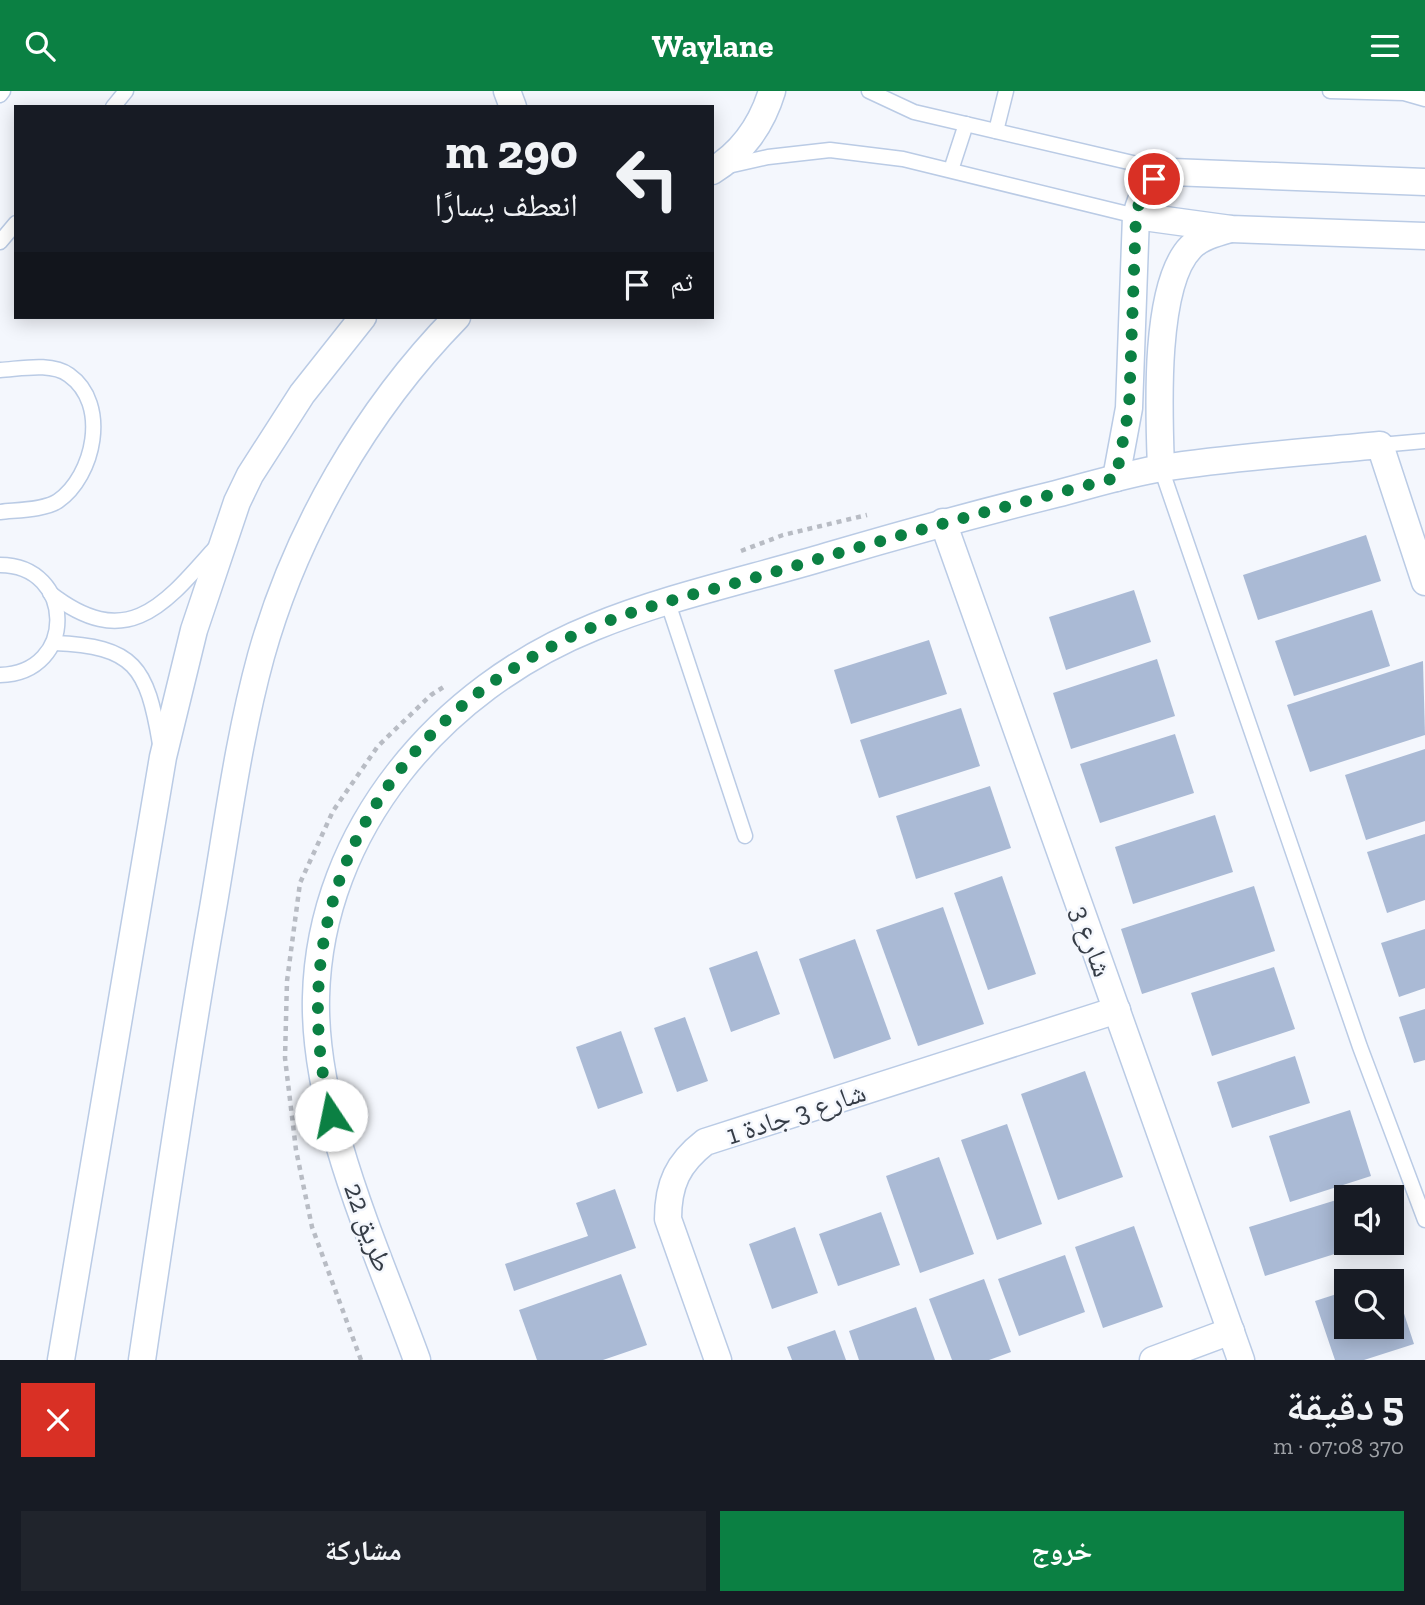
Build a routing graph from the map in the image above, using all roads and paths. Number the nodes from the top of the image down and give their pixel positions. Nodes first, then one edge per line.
1 (3, 91) edge
2 (126, 91) edge
3 (772, 91) edge
4 (869, 91) edge
5 (1006, 91) edge
6 (1330, 91) edge
7 (0, 95) edge
8 (1425, 99) edge
9 (115, 105) edge
10 (966, 124) junction
11 (996, 131) junction
12 (714, 170) edge
13 (951, 170) junction
14 (1172, 172) junction
15 (1425, 182) edge
16 (1136, 216) junction
17 (14, 225) edge
18 (1231, 229) junction
19 (1425, 236) edge
20 (0, 242) edge
21 (361, 319) edge
22 (455, 319) edge
23 (0, 370) edge
24 (1425, 441) edge
25 (1380, 445) junction
26 (1161, 468) junction
27 (1116, 478) junction
28 (0, 512) edge
29 (877, 513) dead end
30 (943, 522) junction
31 (225, 537) junction
32 (732, 554) dead end
33 (0, 565) edge
34 (1425, 582) edge
35 (50, 593) junction
36 (668, 603) junction
37 (54, 643) junction
38 (0, 675) edge
39 (454, 679) dead end
40 (163, 757) junction
41 (746, 836) dead end
42 (1116, 1010) junction
43 (1425, 1220) edge
44 (1231, 1332) junction
45 (61, 1360) edge
46 (142, 1360) edge
47 (361, 1360) edge
48 (417, 1360) edge
49 (718, 1360) edge
50 (1153, 1360) edge
51 (1241, 1360) edge

1 - 7 lane
2 - 9 lane
3 - 12 street
4 - 10 lane
5 - 11 lane
6 - 8 lane
10 - 11 lane
10 - 13 lane
11 - 14 lane
12 - 13 lane
13 - 16 lane
14 - 15 street
14 - 16 street
16 - 18 street
16 - 27 street
17 - 20 lane
18 - 19 street
18 - 26 street
21 - 31 street
22 - 46 street
23 - 28 lane
24 - 25 lane
25 - 26 street, طريق 22
25 - 34 street
26 - 27 street, طريق 22
26 - 43 lane
27 - 30 street, طريق 22
29 - 32 path
30 - 36 street, طريق 22
30 - 42 street, شارع 3
31 - 35 lane
31 - 40 street
33 - 35 lane
35 - 37 lane
36 - 41 lane
36 - 48 street, طريق 22
37 - 38 lane
37 - 40 lane
39 - 47 path
40 - 45 street
42 - 44 street, شارع 3
42 - 49 street, شارع 3 جادة 1
44 - 50 street
44 - 51 street, شارع 3

